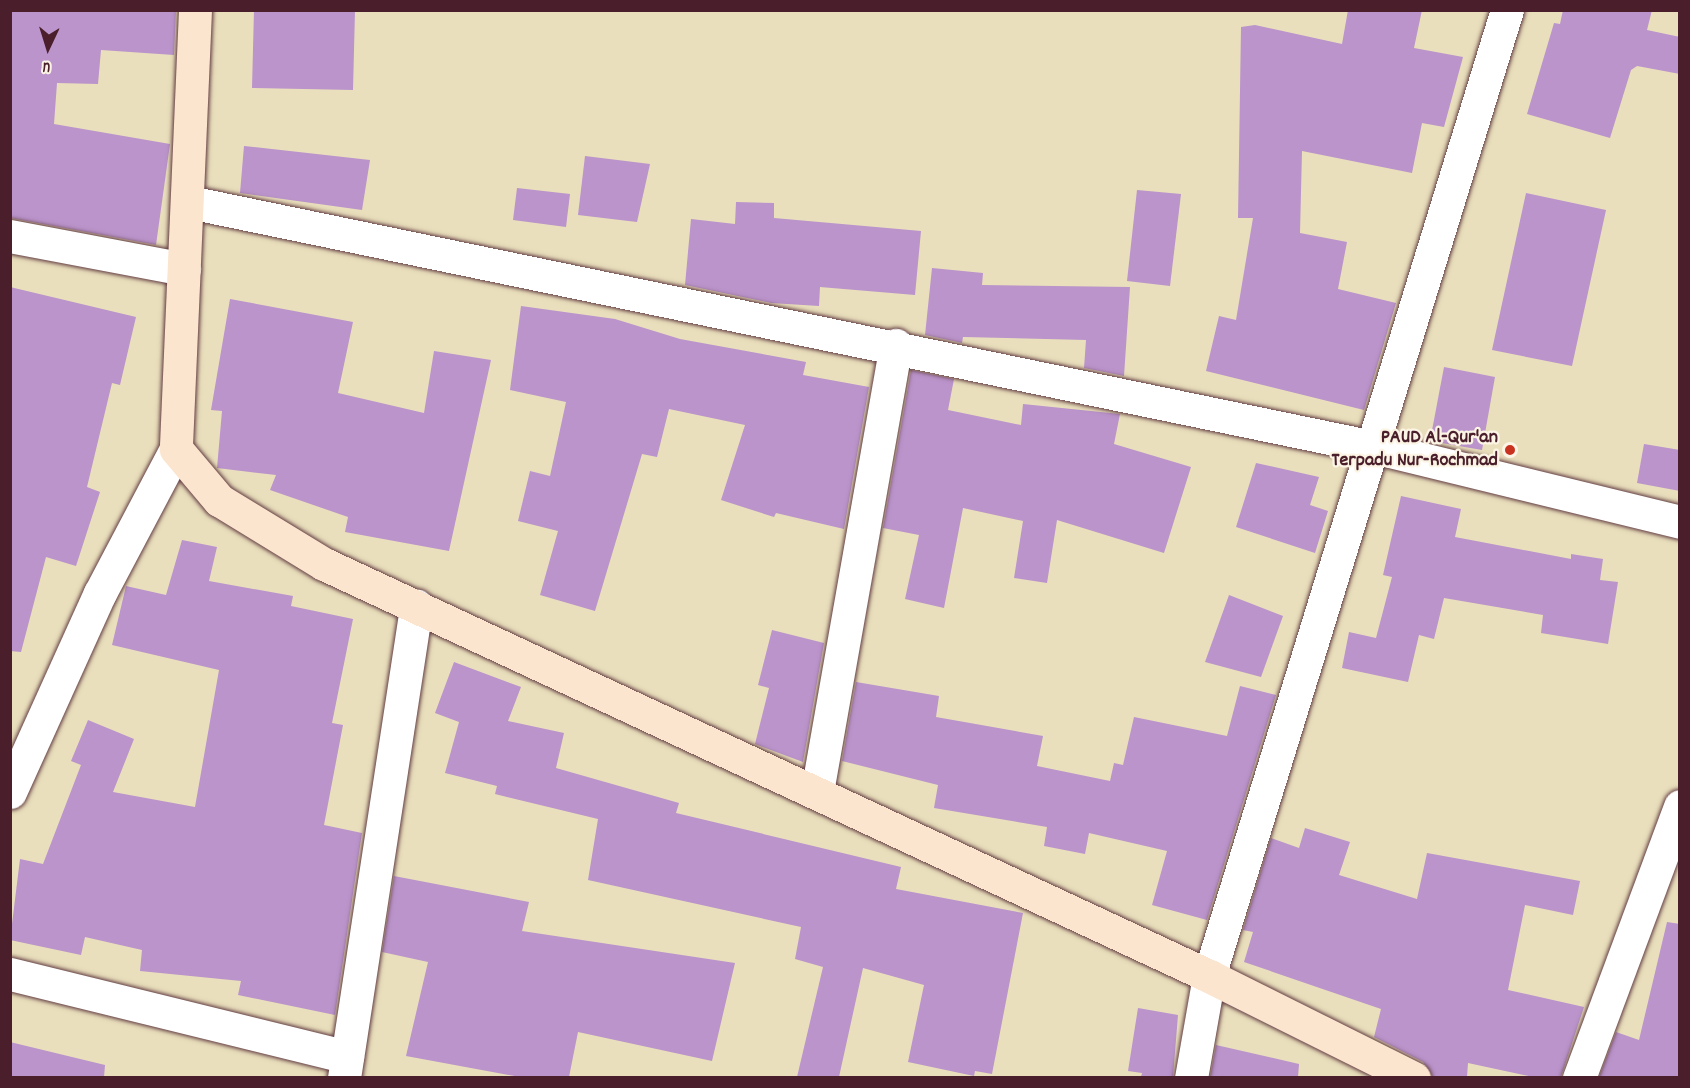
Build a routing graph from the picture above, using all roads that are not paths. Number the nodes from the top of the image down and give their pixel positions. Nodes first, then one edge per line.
1 (195, 10) edge
2 (1507, 10) edge
3 (189, 202) junction
4 (10, 236) edge
5 (184, 269) junction
6 (896, 345) junction
7 (1373, 447) junction
8 (176, 449) junction
9 (1680, 522) edge
10 (416, 605) junction
11 (10, 792) edge
12 (817, 792) junction
13 (1680, 806) edge
14 (10, 974) edge
15 (1209, 976) junction
16 (345, 1067) edge
17 (1191, 1077) edge
18 (1414, 1077) edge
19 (1579, 1077) edge

1 - 3 street
2 - 7 street
3 - 5 street
3 - 6 street
4 - 5 street
5 - 8 street
6 - 7 street
6 - 12 street
7 - 9 street
7 - 15 street
8 - 10 street
8 - 11 street
10 - 12 street
10 - 16 street
12 - 15 street
13 - 19 street
14 - 16 street
15 - 17 street
15 - 18 street

